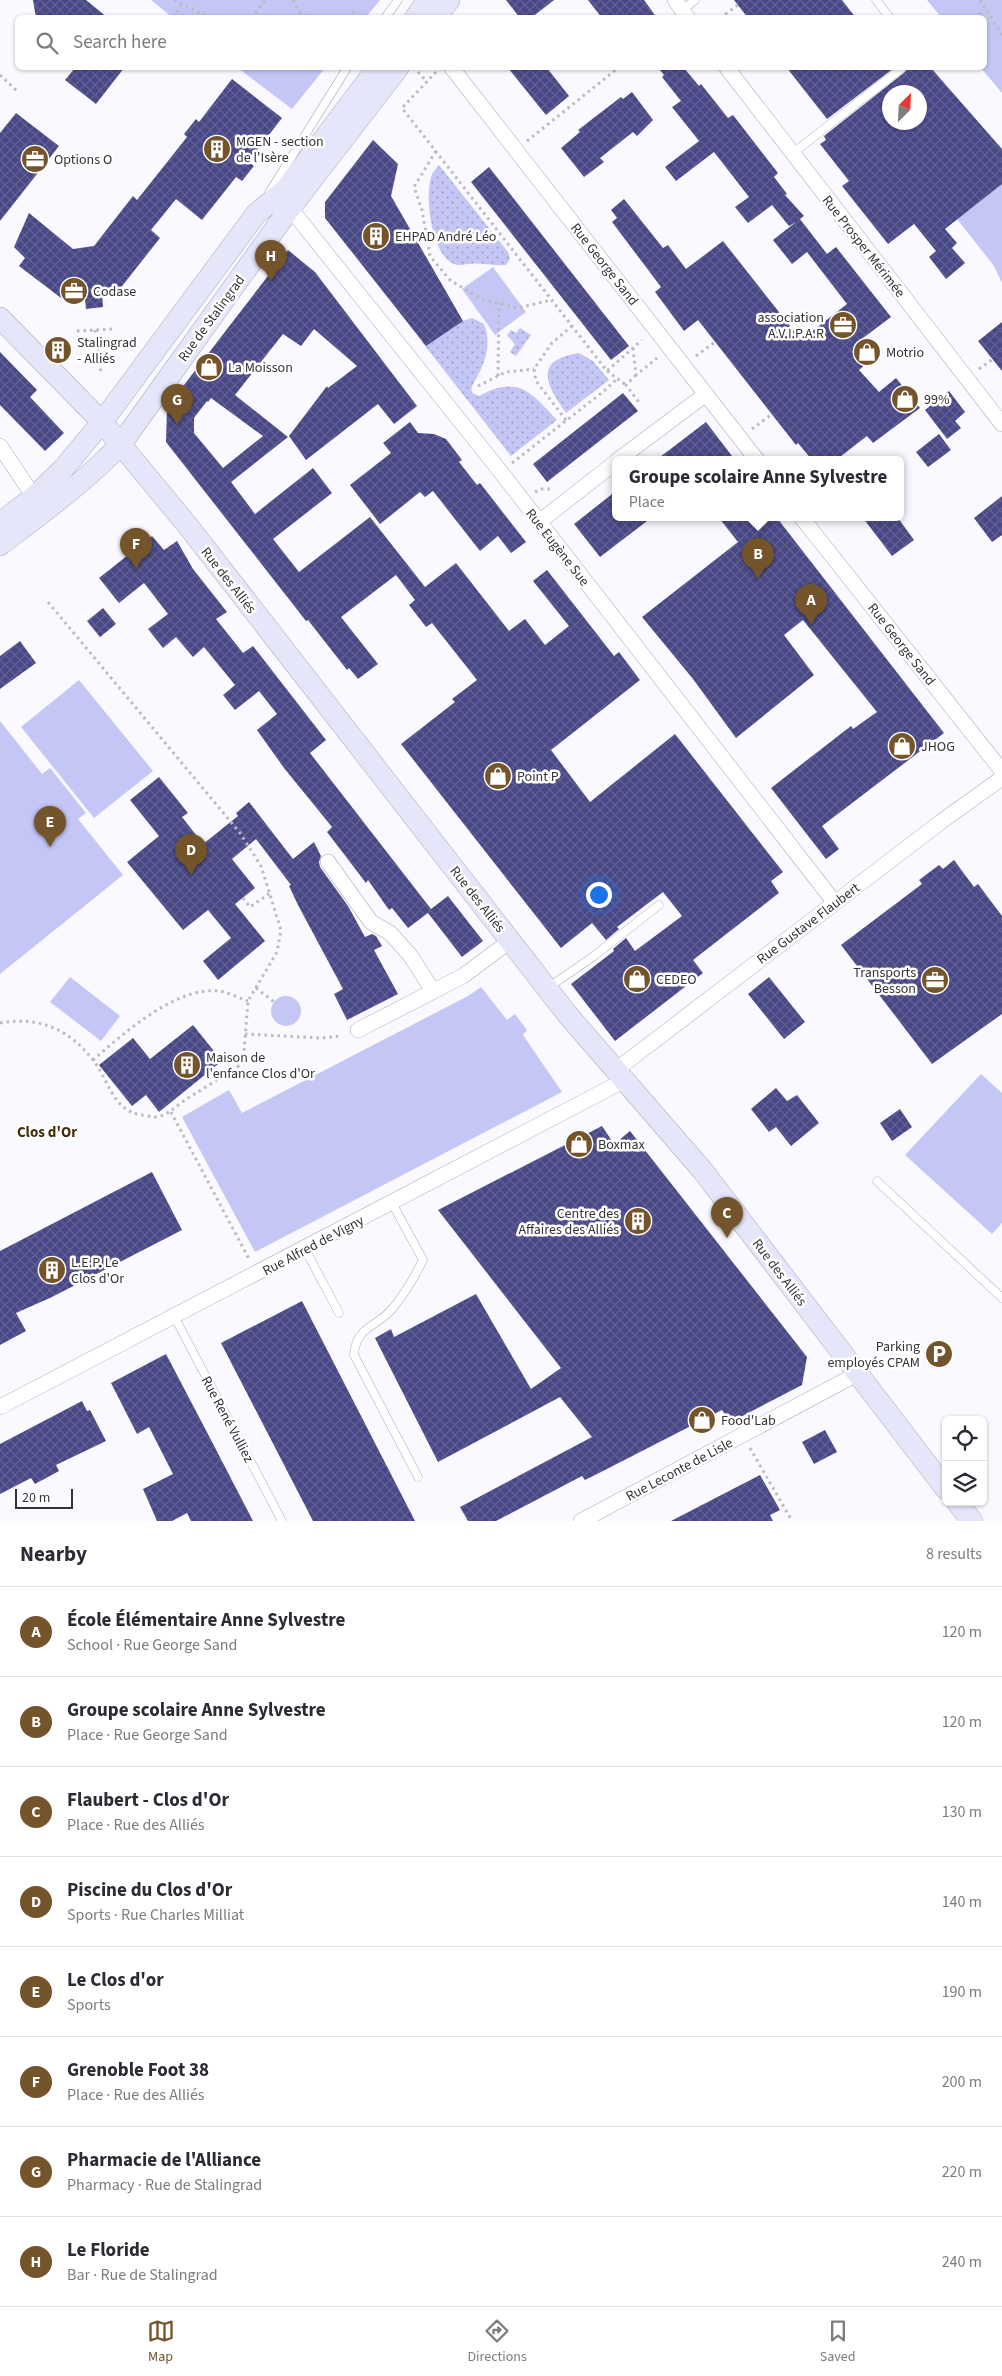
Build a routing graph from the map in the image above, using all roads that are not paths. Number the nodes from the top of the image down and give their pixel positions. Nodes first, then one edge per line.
1 (398, 0) edge
2 (430, 0) edge
3 (450, 0) edge
4 (695, 0) edge
5 (876, 0) edge
6 (682, 9) edge
7 (387, 15) edge
8 (418, 15) edge
9 (428, 15) edge
10 (438, 15) edge
11 (888, 15) edge
12 (346, 70) edge
13 (376, 70) edge
14 (396, 70) edge
15 (454, 70) edge
16 (729, 70) edge
17 (899, 70) edge
18 (793, 153) junction
19 (288, 198) junction
20 (256, 214) junction
21 (0, 318) edge
22 (706, 394) junction
23 (102, 422) junction
24 (1002, 424) edge
25 (121, 444) junction
26 (0, 446) edge
27 (624, 456) edge
28 (754, 456) edge
29 (612, 465) edge
30 (34, 497) junction
31 (804, 521) edge
32 (539, 522) junction
33 (0, 523) edge
34 (0, 545) edge
35 (1002, 771) edge
36 (1002, 778) edge
37 (328, 862) dead end
38 (835, 903) junction
39 (659, 905) dead end
40 (510, 941) junction
41 (549, 987) junction
42 (433, 991) junction
43 (358, 1030) road end
44 (620, 1075) junction
45 (877, 1181) dead end
46 (392, 1203) junction
47 (305, 1249) junction
48 (1002, 1298) edge
49 (339, 1313) dead end
50 (174, 1316) junction
51 (858, 1374) junction
52 (0, 1407) edge
53 (418, 1477) dead end
54 (942, 1484) edge
55 (960, 1506) edge
56 (282, 1521) edge
57 (581, 1521) edge
58 (972, 1521) edge

1 - 7 lane
2 - 8 main road
2 - 9 street
3 - 10 main road
4 - 6 lane
5 - 11 lane
12 - 20 lane
13 - 19 main road, Rue de Stalingrad
14 - 19 main road, Rue de Stalingrad
15 - 22 street, Rue George Sand
16 - 18 street, Rue Prosper Mérimée
17 - 18 lane
18 - 24 street, Rue Prosper Mérimée
19 - 20 main road, Rue de Stalingrad
19 - 25 main road, Rue de Stalingrad
19 - 32 street, Rue Eugène Sue
20 - 23 main road, Rue de Stalingrad
21 - 23 main road, Rue des Alliés
22 - 27 street
22 - 28 street, Rue George Sand
23 - 25 main road, Rue des Alliés
23 - 30 main road, Rue de Stalingrad
25 - 34 main road, Rue de Stalingrad
25 - 40 main road, Rue des Alliés
26 - 30 street
29 - 32 street
30 - 33 main road, Rue de Stalingrad
31 - 35 street, Rue George Sand
32 - 38 street, Rue Eugène Sue
36 - 38 street, Rue Gustave Flaubert
37 - 42 street
38 - 44 street, Rue Gustave Flaubert
39 - 41 lane
40 - 41 main road, Rue des Alliés
40 - 42 street
41 - 44 main road, Rue des Alliés
42 - 43 street
44 - 46 street, Rue Alfred de Vigny
44 - 51 main road, Rue des Alliés
45 - 48 lane
46 - 47 street, Rue Alfred de Vigny
46 - 53 lane
47 - 49 lane
47 - 50 street, Rue Alfred de Vigny
50 - 52 street, Rue Alfred de Vigny
50 - 56 lane, Rue René Vulliez
51 - 54 main road, Rue des Alliés
51 - 57 street, Rue Leconte de Lisle
55 - 58 main road

